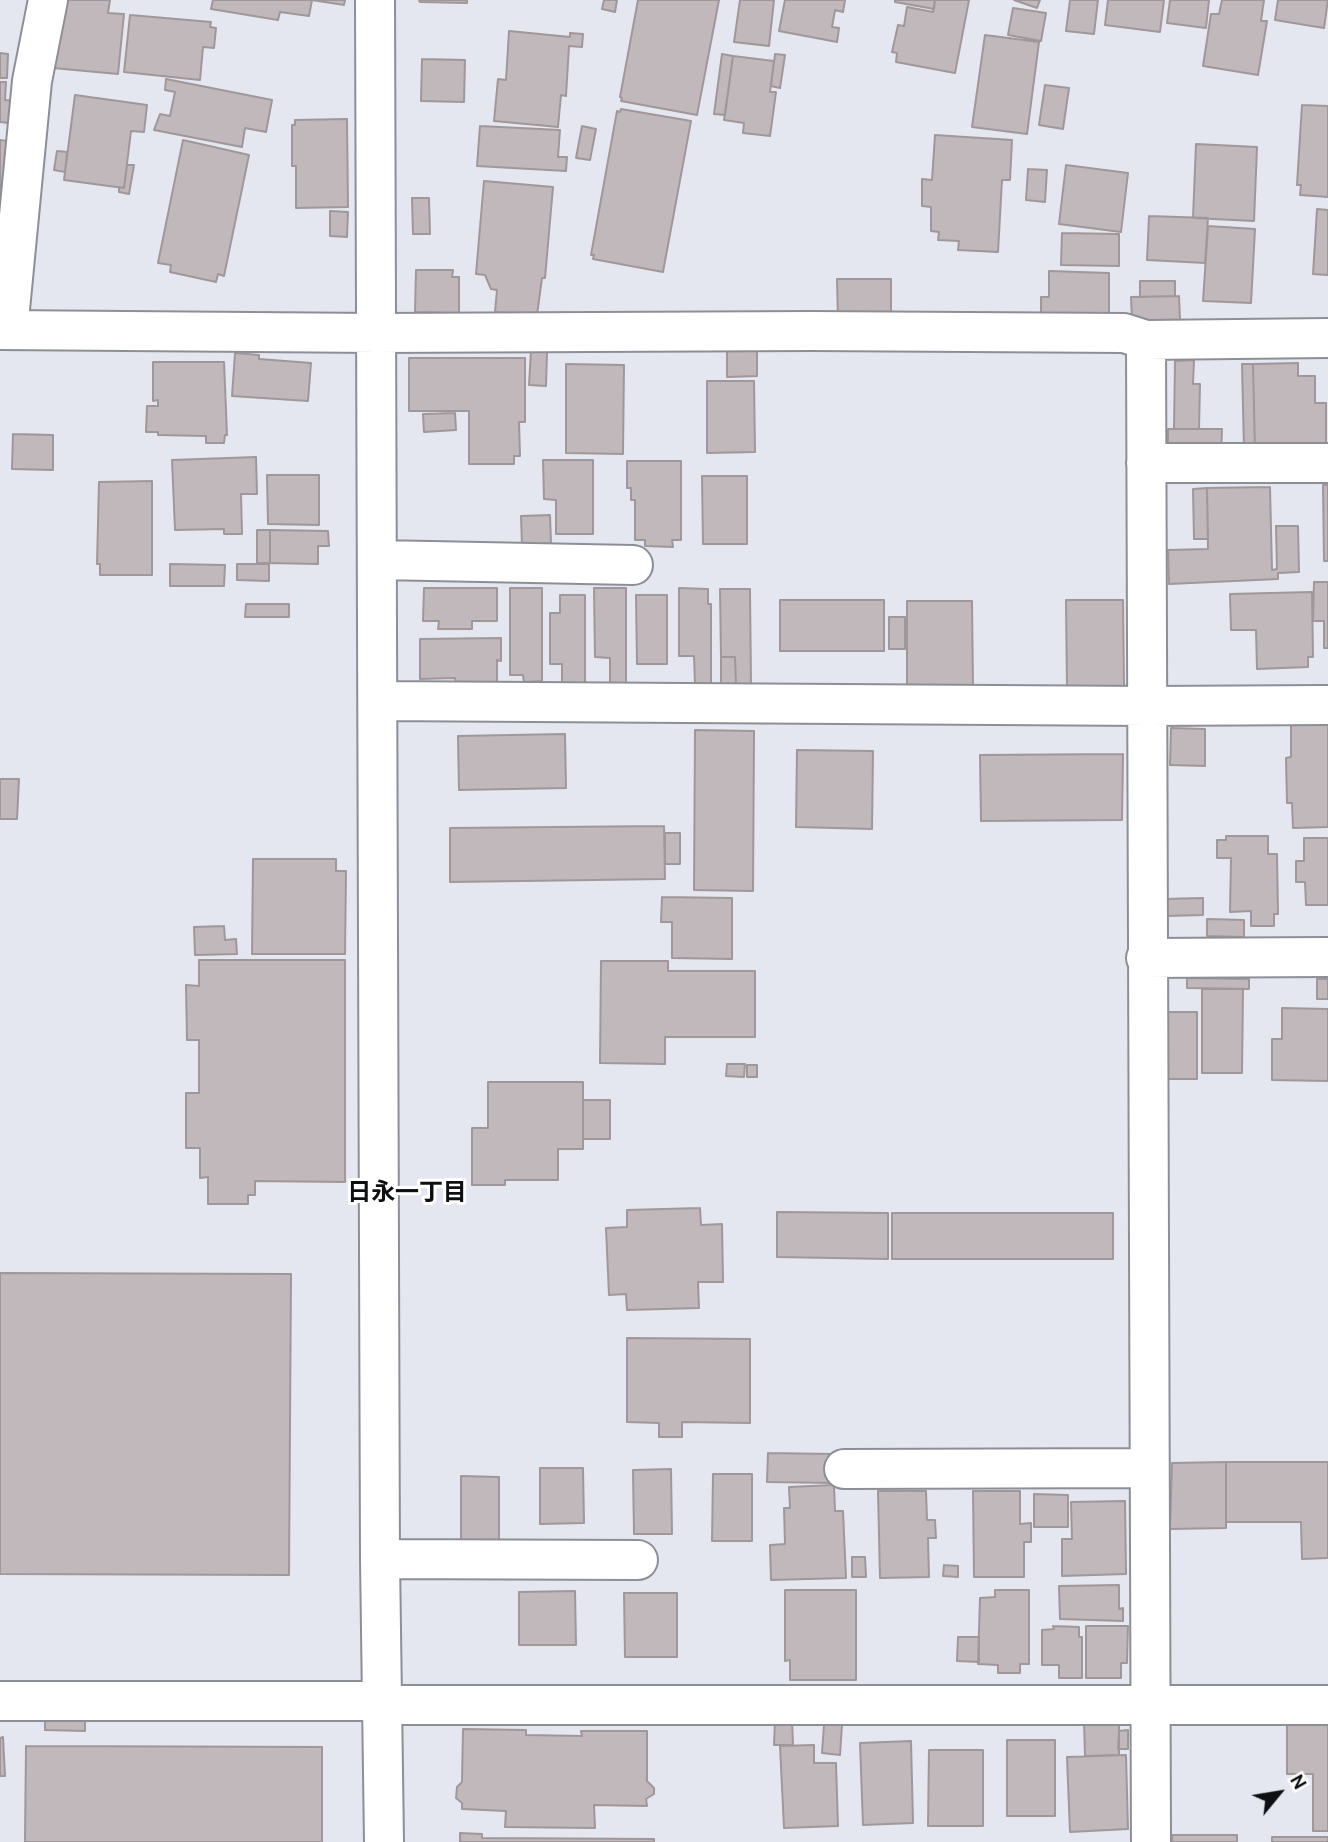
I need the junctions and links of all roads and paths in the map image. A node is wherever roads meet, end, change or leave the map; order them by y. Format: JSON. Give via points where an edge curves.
{"nodes":[{"id":1,"x":48,"y":0,"type":"edge"},
{"id":2,"x":376,"y":0,"type":"edge"},
{"id":3,"x":4,"y":330,"type":"edge"},
{"id":4,"x":377,"y":333,"type":"junction"},
{"id":5,"x":1328,"y":338,"type":"edge"},
{"id":6,"x":1146,"y":340,"type":"junction"},
{"id":7,"x":1146,"y":463,"type":"junction"},
{"id":8,"x":1328,"y":463,"type":"edge"},
{"id":9,"x":379,"y":560,"type":"junction"},
{"id":10,"x":633,"y":565,"type":"dead end"},
{"id":11,"x":379,"y":701,"type":"junction"},
{"id":12,"x":1328,"y":705,"type":"edge"},
{"id":13,"x":1148,"y":706,"type":"junction"},
{"id":14,"x":1328,"y":957,"type":"edge"},
{"id":15,"x":1146,"y":958,"type":"junction"},
{"id":16,"x":1149,"y":1468,"type":"junction"},
{"id":17,"x":844,"y":1469,"type":"dead end"},
{"id":18,"x":380,"y":1559,"type":"junction"},
{"id":19,"x":638,"y":1560,"type":"dead end"},
{"id":20,"x":0,"y":1701,"type":"edge"},
{"id":21,"x":383,"y":1703,"type":"junction"},
{"id":22,"x":1149,"y":1704,"type":"junction"},
{"id":23,"x":1328,"y":1705,"type":"edge"},
{"id":24,"x":384,"y":1842,"type":"edge"},
{"id":25,"x":1151,"y":1842,"type":"edge"}],
"edges":[{"from":1,"to":3,"type":"street","via":[[32,81]]},
{"from":2,"to":4,"type":"street"},
{"from":3,"to":4,"type":"street"},
{"from":4,"to":6,"type":"street","via":[[1124,333]]},
{"from":4,"to":9,"type":"street"},
{"from":5,"to":6,"type":"street"},
{"from":6,"to":7,"type":"street"},
{"from":7,"to":8,"type":"street"},
{"from":7,"to":13,"type":"street"},
{"from":9,"to":10,"type":"street"},
{"from":9,"to":11,"type":"street"},
{"from":11,"to":13,"type":"street"},
{"from":11,"to":18,"type":"street"},
{"from":12,"to":13,"type":"street"},
{"from":13,"to":15,"type":"street"},
{"from":14,"to":15,"type":"street"},
{"from":15,"to":16,"type":"street"},
{"from":16,"to":17,"type":"street"},
{"from":16,"to":22,"type":"street"},
{"from":18,"to":19,"type":"street"},
{"from":18,"to":21,"type":"street"},
{"from":20,"to":21,"type":"street"},
{"from":21,"to":22,"type":"street"},
{"from":21,"to":24,"type":"street"},
{"from":22,"to":23,"type":"street"},
{"from":22,"to":25,"type":"street"}]}
